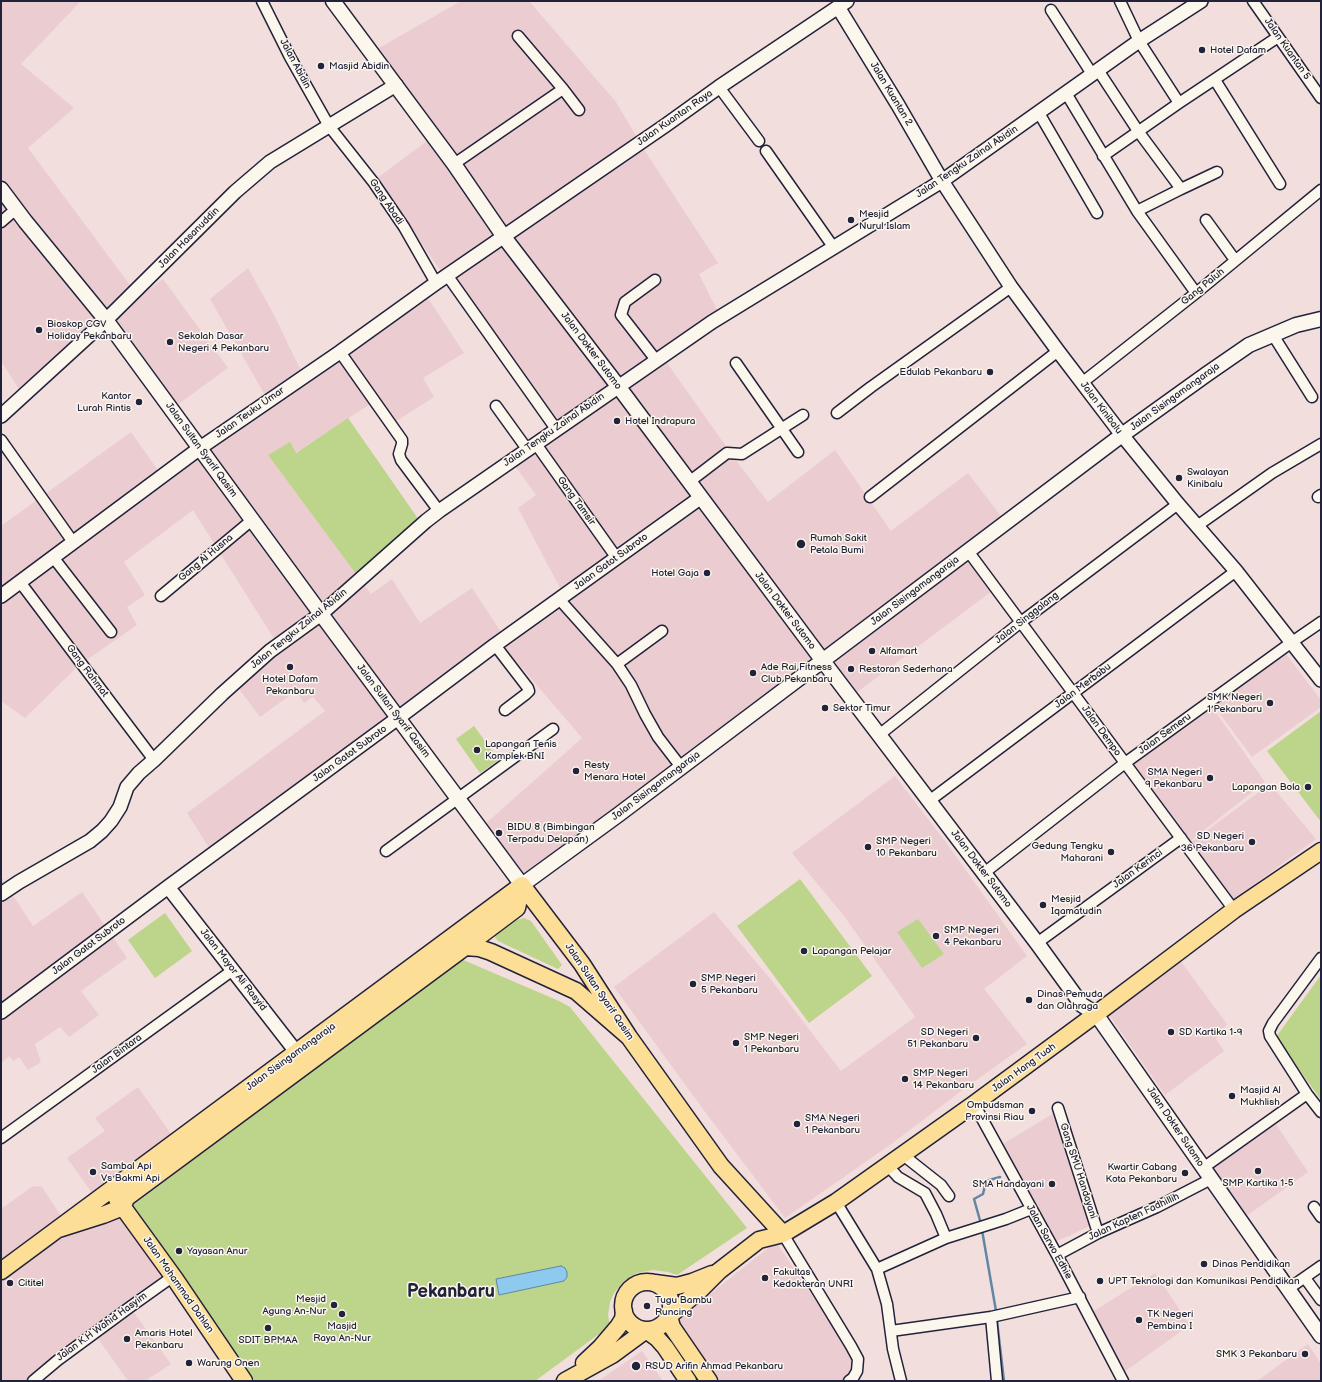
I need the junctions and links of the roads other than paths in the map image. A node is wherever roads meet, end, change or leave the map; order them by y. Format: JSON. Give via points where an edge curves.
{"nodes":[{"id":1,"x":262,"y":1,"type":"edge"},
{"id":2,"x":333,"y":1,"type":"edge"},
{"id":3,"x":1120,"y":1,"type":"edge"},
{"id":4,"x":1201,"y":1,"type":"edge"},
{"id":5,"x":1253,"y":1,"type":"edge"},
{"id":6,"x":840,"y":3,"type":"edge"},
{"id":7,"x":1051,"y":10,"type":"dead end"},
{"id":8,"x":518,"y":36,"type":"dead end"},
{"id":9,"x":1278,"y":36,"type":"junction"},
{"id":10,"x":1139,"y":40,"type":"junction"},
{"id":11,"x":1095,"y":72,"type":"junction"},
{"id":12,"x":1215,"y":80,"type":"junction"},
{"id":13,"x":396,"y":85,"type":"junction"},
{"id":14,"x":719,"y":87,"type":"junction"},
{"id":15,"x":563,"y":89,"type":"junction"},
{"id":16,"x":1066,"y":93,"type":"junction"},
{"id":17,"x":1321,"y":98,"type":"edge"},
{"id":18,"x":1179,"y":103,"type":"junction"},
{"id":19,"x":579,"y":110,"type":"dead end"},
{"id":20,"x":1038,"y":112,"type":"junction"},
{"id":21,"x":329,"y":126,"type":"junction"},
{"id":22,"x":1138,"y":131,"type":"junction"},
{"id":23,"x":759,"y":141,"type":"dead end"},
{"id":24,"x":766,"y":151,"type":"dead end"},
{"id":25,"x":1103,"y":156,"type":"junction"},
{"id":26,"x":454,"y":164,"type":"junction"},
{"id":27,"x":1218,"y":172,"type":"dead end"},
{"id":28,"x":942,"y":181,"type":"junction"},
{"id":29,"x":1280,"y":184,"type":"dead end"},
{"id":30,"x":1,"y":189,"type":"edge"},
{"id":31,"x":1181,"y":189,"type":"junction"},
{"id":32,"x":1321,"y":190,"type":"edge"},
{"id":33,"x":16,"y":209,"type":"junction"},
{"id":34,"x":1137,"y":211,"type":"junction"},
{"id":35,"x":1097,"y":213,"type":"dead end"},
{"id":36,"x":1206,"y":220,"type":"dead end"},
{"id":37,"x":1,"y":222,"type":"edge"},
{"id":38,"x":504,"y":237,"type":"junction"},
{"id":39,"x":834,"y":248,"type":"junction"},
{"id":40,"x":1235,"y":260,"type":"junction"},
{"id":41,"x":447,"y":275,"type":"junction"},
{"id":42,"x":655,"y":280,"type":"dead end"},
{"id":43,"x":436,"y":283,"type":"junction"},
{"id":44,"x":1011,"y":287,"type":"junction"},
{"id":45,"x":1196,"y":293,"type":"junction"},
{"id":46,"x":1321,"y":318,"type":"edge"},
{"id":47,"x":106,"y":320,"type":"junction"},
{"id":48,"x":1273,"y":335,"type":"junction"},
{"id":49,"x":1058,"y":351,"type":"junction"},
{"id":50,"x":340,"y":352,"type":"junction"},
{"id":51,"x":656,"y":360,"type":"junction"},
{"id":52,"x":736,"y":363,"type":"dead end"},
{"id":53,"x":1083,"y":382,"type":"junction"},
{"id":54,"x":618,"y":386,"type":"junction"},
{"id":55,"x":1312,"y":397,"type":"dead end"},
{"id":56,"x":496,"y":406,"type":"dead end"},
{"id":57,"x":836,"y":413,"type":"dead end"},
{"id":58,"x":803,"y":415,"type":"dead end"},
{"id":59,"x":1,"y":416,"type":"edge"},
{"id":60,"x":782,"y":428,"type":"junction"},
{"id":61,"x":556,"y":429,"type":"junction"},
{"id":62,"x":1122,"y":435,"type":"junction"},
{"id":63,"x":1,"y":440,"type":"edge"},
{"id":64,"x":1321,"y":444,"type":"edge"},
{"id":65,"x":532,"y":447,"type":"junction"},
{"id":66,"x":200,"y":448,"type":"junction"},
{"id":67,"x":798,"y":452,"type":"dead end"},
{"id":68,"x":689,"y":482,"type":"junction"},
{"id":69,"x":700,"y":498,"type":"junction"},
{"id":70,"x":870,"y":498,"type":"dead end"},
{"id":71,"x":1178,"y":504,"type":"junction"},
{"id":72,"x":439,"y":511,"type":"junction"},
{"id":73,"x":252,"y":520,"type":"junction"},
{"id":74,"x":1197,"y":526,"type":"junction"},
{"id":75,"x":74,"y":542,"type":"junction"},
{"id":76,"x":968,"y":551,"type":"junction"},
{"id":77,"x":616,"y":557,"type":"junction"},
{"id":78,"x":53,"y":558,"type":"junction"},
{"id":79,"x":1236,"y":571,"type":"junction"},
{"id":80,"x":20,"y":582,"type":"junction"},
{"id":81,"x":1,"y":596,"type":"edge"},
{"id":82,"x":161,"y":596,"type":"dead end"},
{"id":83,"x":560,"y":599,"type":"junction"},
{"id":84,"x":321,"y":614,"type":"junction"},
{"id":85,"x":1021,"y":622,"type":"junction"},
{"id":86,"x":1321,"y":622,"type":"edge"},
{"id":87,"x":662,"y":631,"type":"dead end"},
{"id":88,"x":111,"y":632,"type":"dead end"},
{"id":89,"x":1292,"y":642,"type":"junction"},
{"id":90,"x":495,"y":645,"type":"junction"},
{"id":91,"x":823,"y":661,"type":"junction"},
{"id":92,"x":617,"y":664,"type":"junction"},
{"id":93,"x":1321,"y":680,"type":"edge"},
{"id":94,"x":1074,"y":693,"type":"junction"},
{"id":95,"x":504,"y":710,"type":"dead end"},
{"id":96,"x":398,"y":718,"type":"junction"},
{"id":97,"x":553,"y":729,"type":"dead end"},
{"id":98,"x":879,"y":735,"type":"junction"},
{"id":99,"x":154,"y":760,"type":"junction"},
{"id":100,"x":1125,"y":763,"type":"junction"},
{"id":101,"x":681,"y":767,"type":"junction"},
{"id":102,"x":458,"y":799,"type":"junction"},
{"id":103,"x":929,"y":801,"type":"junction"},
{"id":104,"x":1181,"y":838,"type":"junction"},
{"id":105,"x":386,"y":851,"type":"dead end"},
{"id":106,"x":1321,"y":851,"type":"edge"},
{"id":107,"x":984,"y":873,"type":"junction"},
{"id":108,"x":522,"y":886,"type":"junction"},
{"id":109,"x":168,"y":887,"type":"junction"},
{"id":110,"x":1,"y":894,"type":"edge"},
{"id":111,"x":1234,"y":910,"type":"junction"},
{"id":112,"x":1037,"y":943,"type":"junction"},
{"id":113,"x":465,"y":947,"type":"junction"},
{"id":114,"x":1321,"y":958,"type":"edge"},
{"id":115,"x":233,"y":970,"type":"junction"},
{"id":116,"x":1,"y":1012,"type":"edge"},
{"id":117,"x":1096,"y":1014,"type":"junction"},
{"id":118,"x":629,"y":1037,"type":"junction"},
{"id":119,"x":326,"y":1050,"type":"junction"},
{"id":120,"x":297,"y":1053,"type":"junction"},
{"id":121,"x":1307,"y":1094,"type":"junction"},
{"id":122,"x":974,"y":1104,"type":"junction"},
{"id":123,"x":1058,"y":1108,"type":"dead end"},
{"id":124,"x":1321,"y":1112,"type":"edge"},
{"id":125,"x":1,"y":1138,"type":"edge"},
{"id":126,"x":903,"y":1155,"type":"junction"},
{"id":127,"x":888,"y":1166,"type":"junction"},
{"id":128,"x":1207,"y":1173,"type":"junction"},
{"id":129,"x":111,"y":1190,"type":"junction"},
{"id":130,"x":949,"y":1196,"type":"dead end"},
{"id":131,"x":836,"y":1202,"type":"junction"},
{"id":132,"x":123,"y":1207,"type":"junction"},
{"id":133,"x":1314,"y":1207,"type":"dead end"},
{"id":134,"x":1031,"y":1209,"type":"junction"},
{"id":135,"x":1321,"y":1217,"type":"edge"},
{"id":136,"x":58,"y":1228,"type":"junction"},
{"id":137,"x":1098,"y":1233,"type":"junction"},
{"id":138,"x":783,"y":1234,"type":"junction"},
{"id":139,"x":946,"y":1238,"type":"junction"},
{"id":140,"x":1057,"y":1255,"type":"junction"},
{"id":141,"x":1321,"y":1266,"type":"edge"},
{"id":142,"x":877,"y":1269,"type":"junction"},
{"id":143,"x":1,"y":1271,"type":"edge"},
{"id":144,"x":719,"y":1271,"type":"junction"},
{"id":145,"x":1305,"y":1278,"type":"junction"},
{"id":146,"x":175,"y":1279,"type":"junction"},
{"id":147,"x":655,"y":1283,"type":"junction"},
{"id":148,"x":1288,"y":1289,"type":"junction"},
{"id":149,"x":1080,"y":1297,"type":"junction"},
{"id":150,"x":1321,"y":1300,"type":"edge"},
{"id":151,"x":624,"y":1312,"type":"junction"},
{"id":152,"x":669,"y":1316,"type":"junction"},
{"id":153,"x":991,"y":1317,"type":"junction"},
{"id":154,"x":646,"y":1330,"type":"junction"},
{"id":155,"x":891,"y":1331,"type":"junction"},
{"id":156,"x":1321,"y":1336,"type":"edge"},
{"id":157,"x":566,"y":1380,"type":"edge"},
{"id":158,"x":33,"y":1381,"type":"edge"},
{"id":159,"x":244,"y":1381,"type":"edge"},
{"id":160,"x":688,"y":1381,"type":"edge"},
{"id":161,"x":709,"y":1381,"type":"edge"},
{"id":162,"x":849,"y":1381,"type":"edge"},
{"id":163,"x":901,"y":1381,"type":"edge"},
{"id":164,"x":997,"y":1381,"type":"edge"},
{"id":165,"x":1123,"y":1381,"type":"edge"}],
"edges":[{"from":1,"to":21,"type":"street","name":"Jalan Abidin"},
{"from":2,"to":13,"type":"main road","name":"Jalan Dokter Sutomo"},
{"from":3,"to":10,"type":"street"},
{"from":4,"to":10,"type":"street","name":"Jalan Tengku Zainal Abidin"},
{"from":5,"to":9,"type":"street","name":"Jalan Kuantan 5"},
{"from":6,"to":14,"type":"street","name":"Jalan Kuantan Raya"},
{"from":6,"to":28,"type":"street","name":"Jalan Kuantan 2"},
{"from":7,"to":11,"type":"street"},
{"from":8,"to":15,"type":"street"},
{"from":9,"to":12,"type":"street"},
{"from":9,"to":17,"type":"street","name":"Jalan Kuantan 5"},
{"from":10,"to":11,"type":"street","name":"Jalan Tengku Zainal Abidin"},
{"from":10,"to":18,"type":"street"},
{"from":11,"to":16,"type":"street","name":"Jalan Tengku Zainal Abidin"},
{"from":11,"to":22,"type":"street"},
{"from":12,"to":18,"type":"street"},
{"from":12,"to":29,"type":"street"},
{"from":13,"to":21,"type":"street","name":"Jalan Hasanuddin"},
{"from":13,"to":26,"type":"main road","name":"Jalan Dokter Sutomo"},
{"from":14,"to":23,"type":"street"},
{"from":14,"to":38,"type":"street","name":"Jalan Kuantan Raya"},
{"from":15,"to":19,"type":"street"},
{"from":15,"to":26,"type":"street"},
{"from":16,"to":20,"type":"street","name":"Jalan Tengku Zainal Abidin"},
{"from":16,"to":25,"type":"street"},
{"from":18,"to":22,"type":"street"},
{"from":20,"to":28,"type":"street","name":"Jalan Tengku Zainal Abidin"},
{"from":20,"to":35,"type":"street"},
{"from":21,"to":43,"type":"street","name":"Gang Abadi","via":[[374,183],[404,227]]},
{"from":21,"to":47,"type":"street","name":"Jalan Hasanuddin","via":[[270,162],[235,192]]},
{"from":22,"to":25,"type":"street"},
{"from":22,"to":31,"type":"street"},
{"from":24,"to":39,"type":"street"},
{"from":25,"to":34,"type":"street"},
{"from":26,"to":38,"type":"main road","name":"Jalan Dokter Sutomo"},
{"from":27,"to":31,"type":"street"},
{"from":28,"to":39,"type":"street","name":"Jalan Tengku Zainal Abidin"},
{"from":28,"to":44,"type":"street","name":"Jalan Kinibalu"},
{"from":30,"to":33,"type":"main road","name":"Jalan Sultan Syarif Qasim"},
{"from":31,"to":34,"type":"street"},
{"from":32,"to":40,"type":"street","name":"Gang Paluh"},
{"from":33,"to":37,"type":"street"},
{"from":33,"to":47,"type":"main road","name":"Jalan Sultan Syarif Qasim"},
{"from":34,"to":45,"type":"street"},
{"from":36,"to":40,"type":"street"},
{"from":38,"to":41,"type":"street","name":"Jalan Teuku Umar"},
{"from":38,"to":54,"type":"main road","name":"Jalan Dokter Sutomo"},
{"from":39,"to":51,"type":"street","name":"Jalan Tengku Zainal Abidin","via":[[712,322]]},
{"from":40,"to":45,"type":"street","name":"Gang Paluh"},
{"from":41,"to":43,"type":"street","name":"Jalan Teuku Umar"},
{"from":41,"to":61,"type":"street"},
{"from":42,"to":51,"type":"street","via":[[625,302],[621,315]]},
{"from":43,"to":50,"type":"street","name":"Jalan Teuku Umar"},
{"from":44,"to":49,"type":"street","name":"Jalan Kinibalu"},
{"from":44,"to":57,"type":"street"},
{"from":45,"to":53,"type":"street","name":"Gang Paluh"},
{"from":46,"to":48,"type":"main road","name":"Jalan Sisingamangaraja"},
{"from":47,"to":59,"type":"street","name":"Jalan Hasanuddin"},
{"from":47,"to":66,"type":"main road","name":"Jalan Sultan Syarif Qasim"},
{"from":48,"to":55,"type":"street"},
{"from":48,"to":62,"type":"main road","name":"Jalan Sisingamangaraja","via":[[1249,345]]},
{"from":49,"to":53,"type":"street","name":"Jalan Kinibalu"},
{"from":49,"to":70,"type":"street"},
{"from":50,"to":66,"type":"street","name":"Jalan Teuku Umar"},
{"from":50,"to":72,"type":"street","via":[[402,440],[399,454],[401,460]]},
{"from":51,"to":54,"type":"street","name":"Jalan Tengku Zainal Abidin"},
{"from":52,"to":60,"type":"street"},
{"from":53,"to":62,"type":"street","name":"Jalan Kinibalu"},
{"from":54,"to":61,"type":"street","name":"Jalan Tengku Zainal Abidin"},
{"from":54,"to":68,"type":"main road","name":"Jalan Dokter Sutomo"},
{"from":56,"to":65,"type":"street","name":"Gang Tamsir"},
{"from":58,"to":60,"type":"street"},
{"from":60,"to":67,"type":"street"},
{"from":60,"to":68,"type":"street","via":[[742,454],[727,453]]},
{"from":61,"to":65,"type":"street","name":"Jalan Tengku Zainal Abidin"},
{"from":62,"to":71,"type":"street","name":"Jalan Kinibalu"},
{"from":62,"to":76,"type":"main road","name":"Jalan Sisingamangaraja"},
{"from":63,"to":75,"type":"street"},
{"from":64,"to":74,"type":"street","via":[[1272,473]]},
{"from":65,"to":72,"type":"street","name":"Jalan Tengku Zainal Abidin"},
{"from":65,"to":77,"type":"street","name":"Gang Tamsir"},
{"from":66,"to":73,"type":"main road","name":"Jalan Sultan Syarif Qasim"},
{"from":66,"to":75,"type":"street","name":"Jalan Teuku Umar"},
{"from":68,"to":69,"type":"main road","name":"Jalan Dokter Sutomo"},
{"from":69,"to":77,"type":"street","name":"Jalan Gatot Subroto"},
{"from":69,"to":91,"type":"main road","name":"Jalan Dokter Sutomo"},
{"from":71,"to":74,"type":"street","name":"Jalan Kinibalu"},
{"from":71,"to":85,"type":"street","name":"Jalan Singgalang"},
{"from":72,"to":84,"type":"street","name":"Jalan Tengku Zainal Abidin"},
{"from":73,"to":82,"type":"street","name":"Gang Al Husna"},
{"from":73,"to":84,"type":"main road","name":"Jalan Sultan Syarif Qasim"},
{"from":74,"to":79,"type":"street","name":"Jalan Kinibalu"},
{"from":75,"to":78,"type":"street","name":"Jalan Teuku Umar"},
{"from":76,"to":85,"type":"street","name":"Jalan Dempo"},
{"from":76,"to":91,"type":"main road","name":"Jalan Sisingamangaraja"},
{"from":77,"to":83,"type":"street","name":"Jalan Gatot Subroto"},
{"from":78,"to":80,"type":"street","name":"Jalan Teuku Umar"},
{"from":78,"to":88,"type":"street"},
{"from":79,"to":89,"type":"street","name":"Jalan Kinibalu"},
{"from":79,"to":94,"type":"street","name":"Jalan Merbabu"},
{"from":80,"to":81,"type":"street","name":"Jalan Teuku Umar"},
{"from":80,"to":99,"type":"street","name":"Gang Rahmat"},
{"from":83,"to":90,"type":"street","name":"Jalan Gatot Subroto"},
{"from":83,"to":92,"type":"street"},
{"from":84,"to":96,"type":"main road","name":"Jalan Sultan Syarif Qasim"},
{"from":84,"to":99,"type":"street","name":"Jalan Tengku Zainal Abidin","via":[[270,651]]},
{"from":85,"to":94,"type":"street","name":"Jalan Dempo"},
{"from":85,"to":98,"type":"street","name":"Jalan Singgalang"},
{"from":86,"to":89,"type":"street","name":"Jalan Semeru"},
{"from":87,"to":92,"type":"street"},
{"from":89,"to":93,"type":"street","name":"Jalan Kinibalu"},
{"from":89,"to":100,"type":"street","name":"Jalan Semeru"},
{"from":90,"to":95,"type":"street","via":[[528,688],[526,694]]},
{"from":90,"to":96,"type":"street","name":"Jalan Gatot Subroto"},
{"from":91,"to":98,"type":"main road","name":"Jalan Dokter Sutomo"},
{"from":91,"to":101,"type":"main road","name":"Jalan Sisingamangaraja"},
{"from":92,"to":101,"type":"street","via":[[658,737]]},
{"from":94,"to":100,"type":"street","name":"Jalan Dempo"},
{"from":94,"to":103,"type":"street","name":"Jalan Merbabu"},
{"from":96,"to":102,"type":"main road","name":"Jalan Sultan Syarif Qasim"},
{"from":96,"to":109,"type":"street","name":"Jalan Gatot Subroto"},
{"from":97,"to":102,"type":"street"},
{"from":98,"to":103,"type":"main road","name":"Jalan Dokter Sutomo"},
{"from":99,"to":110,"type":"street","name":"Jalan Tengku Zainal Abidin","via":[[130,781],[120,807],[102,831],[90,841]]},
{"from":100,"to":104,"type":"street","name":"Jalan Dempo"},
{"from":100,"to":107,"type":"street","name":"Jalan Semeru"},
{"from":101,"to":108,"type":"main road","name":"Jalan Sisingamangaraja"},
{"from":102,"to":105,"type":"street"},
{"from":102,"to":108,"type":"main road","name":"Jalan Sultan Syarif Qasim"},
{"from":103,"to":107,"type":"main road","name":"Jalan Dokter Sutomo"},
{"from":104,"to":111,"type":"street","name":"Jalan Dempo"},
{"from":104,"to":112,"type":"street","name":"Jalan Kerinci"},
{"from":106,"to":111,"type":"main road","name":"Jalan Hang Tuah"},
{"from":107,"to":112,"type":"main road","name":"Jalan Dokter Sutomo"},
{"from":108,"to":113,"type":"main road","name":"Jalan Sisingamangaraja","via":[[517,908]]},
{"from":108,"to":118,"type":"main road","name":"Jalan Sultan Syarif Qasim","via":[[582,964]]},
{"from":108,"to":120,"type":"main road","name":"Jalan Sisingamangaraja"},
{"from":109,"to":115,"type":"street","name":"Jalan Mayor Ali Rasyid"},
{"from":109,"to":116,"type":"street","name":"Jalan Gatot Subroto"},
{"from":111,"to":117,"type":"main road","name":"Jalan Hang Tuah"},
{"from":112,"to":117,"type":"main road","name":"Jalan Dokter Sutomo","via":[[1082,1005]]},
{"from":113,"to":118,"type":"main road","via":[[491,952],[576,991]]},
{"from":113,"to":119,"type":"main road","name":"Jalan Sisingamangaraja"},
{"from":114,"to":121,"type":"street","via":[[1269,1031]]},
{"from":115,"to":120,"type":"street","name":"Jalan Mayor Ali Rasyid"},
{"from":115,"to":125,"type":"street","name":"Jalan Bintara"},
{"from":117,"to":122,"type":"main road","name":"Jalan Hang Tuah"},
{"from":117,"to":128,"type":"main road","name":"Jalan Dokter Sutomo"},
{"from":118,"to":138,"type":"main road","name":"Jalan Sultan Syarif Qasim","via":[[722,1166]]},
{"from":119,"to":120,"type":"main road"},
{"from":119,"to":132,"type":"main road","name":"Jalan Sisingamangaraja","via":[[126,1198]]},
{"from":120,"to":129,"type":"main road","name":"Jalan Sisingamangaraja"},
{"from":121,"to":124,"type":"street"},
{"from":121,"to":128,"type":"street","name":"Jalan Kapten Fadhillih"},
{"from":122,"to":126,"type":"main road","name":"Jalan Hang Tuah"},
{"from":122,"to":134,"type":"street","name":"Jalan Sarwo Edhie"},
{"from":123,"to":137,"type":"street","name":"Gang SMU Handayani"},
{"from":126,"to":127,"type":"main road","name":"Jalan Hang Tuah"},
{"from":126,"to":130,"type":"street","via":[[941,1185]]},
{"from":127,"to":131,"type":"main road","name":"Jalan Hang Tuah"},
{"from":127,"to":139,"type":"street","via":[[898,1177],[925,1193]]},
{"from":128,"to":137,"type":"street","name":"Jalan Kapten Fadhillih","via":[[1157,1207]]},
{"from":128,"to":148,"type":"main road","name":"Jalan Dokter Sutomo"},
{"from":129,"to":132,"type":"main road","name":"Jalan Mohammad Dahlan"},
{"from":129,"to":136,"type":"main road","name":"Jalan Sisingamangaraja"},
{"from":131,"to":138,"type":"main road","name":"Jalan Hang Tuah"},
{"from":131,"to":142,"type":"street"},
{"from":132,"to":136,"type":"main road","name":"Jalan Sisingamangaraja"},
{"from":132,"to":146,"type":"main road","name":"Jalan Mohammad Dahlan"},
{"from":133,"to":135,"type":"street"},
{"from":134,"to":139,"type":"street"},
{"from":134,"to":140,"type":"street","name":"Jalan Sarwo Edhie"},
{"from":136,"to":143,"type":"main road","name":"Jalan Sisingamangaraja"},
{"from":137,"to":140,"type":"street","name":"Jalan Kapten Fadhillih"},
{"from":138,"to":144,"type":"main road","name":"Jalan Hang Tuah","via":[[759,1240]]},
{"from":138,"to":162,"type":"street","via":[[858,1359],[857,1371]]},
{"from":139,"to":142,"type":"street"},
{"from":140,"to":149,"type":"street","name":"Jalan Sarwo Edhie"},
{"from":141,"to":145,"type":"street"},
{"from":142,"to":155,"type":"street","via":[[887,1304]]},
{"from":144,"to":147,"type":"main road","name":"Jalan Hang Tuah","via":[[677,1286]]},
{"from":144,"to":152,"type":"main road","name":"Jalan Hang Tuah"},
{"from":145,"to":148,"type":"street"},
{"from":145,"to":150,"type":"street"},
{"from":146,"to":158,"type":"street","name":"Jalan K.H Wahid Hasyim","via":[[168,1280]]},
{"from":146,"to":159,"type":"main road","name":"Jalan Mohammad Dahlan"},
{"from":147,"to":151,"type":"main road","via":[[639,1284],[630,1289],[625,1298]]},
{"from":147,"to":152,"type":"main road","via":[[664,1289],[670,1298]]},
{"from":148,"to":156,"type":"main road","name":"Jalan Dokter Sutomo"},
{"from":149,"to":153,"type":"street"},
{"from":149,"to":165,"type":"street","name":"Jalan Sarwo Edhie"},
{"from":151,"to":154,"type":"main road","via":[[633,1326]]},
{"from":151,"to":157,"type":"main road","via":[[618,1327],[601,1347]]},
{"from":152,"to":154,"type":"main road","via":[[661,1326]]},
{"from":152,"to":161,"type":"main road","via":[[672,1327]]},
{"from":153,"to":155,"type":"street"},
{"from":153,"to":164,"type":"street"},
{"from":154,"to":157,"type":"main road","via":[[612,1354]]},
{"from":154,"to":160,"type":"main road","via":[[665,1347]]},
{"from":155,"to":163,"type":"street"}]}
